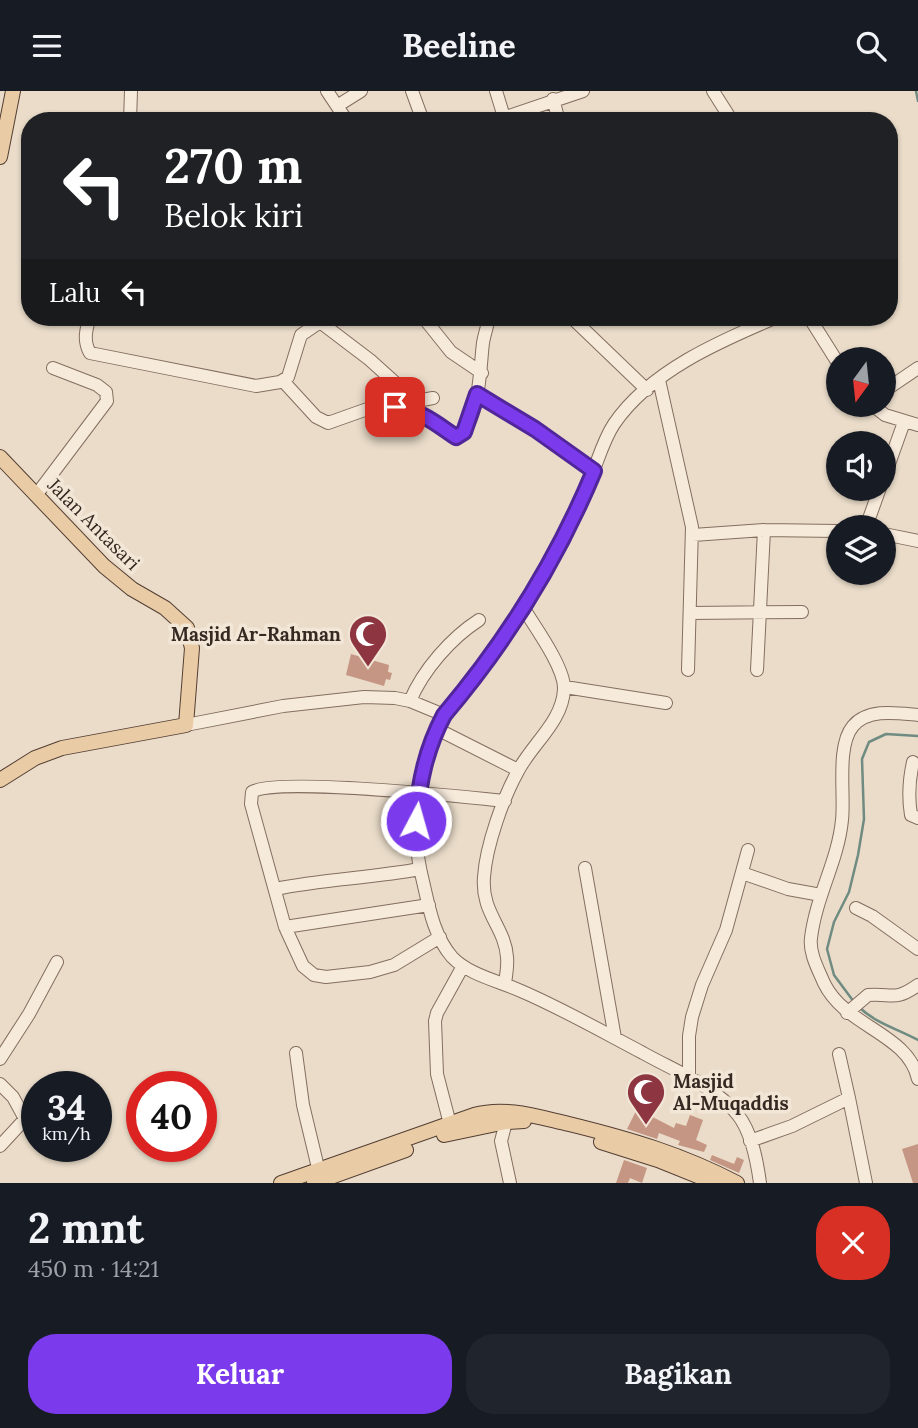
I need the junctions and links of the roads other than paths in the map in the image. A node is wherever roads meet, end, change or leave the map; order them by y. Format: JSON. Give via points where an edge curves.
{"nodes":[{"id":1,"x":13,"y":91,"type":"edge"},
{"id":2,"x":131,"y":91,"type":"edge"},
{"id":3,"x":327,"y":91,"type":"edge"},
{"id":4,"x":361,"y":91,"type":"edge"},
{"id":5,"x":412,"y":91,"type":"edge"},
{"id":6,"x":496,"y":91,"type":"edge"},
{"id":7,"x":583,"y":91,"type":"edge"},
{"id":8,"x":713,"y":91,"type":"edge"},
{"id":9,"x":553,"y":99,"type":"junction"},
{"id":10,"x":337,"y":106,"type":"junction"},
{"id":11,"x":130,"y":112,"type":"edge"},
{"id":12,"x":341,"y":112,"type":"edge"},
{"id":13,"x":420,"y":112,"type":"edge"},
{"id":14,"x":498,"y":112,"type":"edge"},
{"id":15,"x":518,"y":112,"type":"edge"},
{"id":16,"x":557,"y":112,"type":"edge"},
{"id":17,"x":726,"y":112,"type":"edge"},
{"id":18,"x":3,"y":122,"type":"edge"},
{"id":19,"x":0,"y":157,"type":"edge"},
{"id":20,"x":88,"y":326,"type":"edge"},
{"id":21,"x":313,"y":326,"type":"edge"},
{"id":22,"x":330,"y":326,"type":"edge"},
{"id":23,"x":429,"y":326,"type":"edge"},
{"id":24,"x":487,"y":326,"type":"edge"},
{"id":25,"x":580,"y":326,"type":"edge"},
{"id":26,"x":756,"y":326,"type":"edge"},
{"id":27,"x":815,"y":326,"type":"edge"},
{"id":28,"x":828,"y":347,"type":"edge"},
{"id":29,"x":53,"y":368,"type":"dead end"},
{"id":30,"x":918,"y":368,"type":"edge"},
{"id":31,"x":482,"y":373,"type":"junction"},
{"id":32,"x":659,"y":380,"type":"junction"},
{"id":33,"x":283,"y":381,"type":"junction"},
{"id":34,"x":896,"y":383,"type":"edge"},
{"id":35,"x":647,"y":390,"type":"junction"},
{"id":36,"x":477,"y":394,"type":"junction"},
{"id":37,"x":433,"y":398,"type":"dead end"},
{"id":38,"x":890,"y":417,"type":"edge"},
{"id":39,"x":904,"y":422,"type":"junction"},
{"id":40,"x":918,"y":425,"type":"edge"},
{"id":41,"x":896,"y":444,"type":"edge"},
{"id":42,"x":0,"y":457,"type":"edge"},
{"id":43,"x":594,"y":471,"type":"junction"},
{"id":44,"x":37,"y":495,"type":"junction"},
{"id":45,"x":764,"y":530,"type":"junction"},
{"id":46,"x":826,"y":531,"type":"edge"},
{"id":47,"x":693,"y":535,"type":"junction"},
{"id":48,"x":896,"y":536,"type":"edge"},
{"id":49,"x":918,"y":541,"type":"edge"},
{"id":50,"x":524,"y":609,"type":"junction"},
{"id":51,"x":802,"y":612,"type":"dead end"},
{"id":52,"x":690,"y":613,"type":"junction"},
{"id":53,"x":760,"y":613,"type":"junction"},
{"id":54,"x":479,"y":619,"type":"dead end"},
{"id":55,"x":688,"y":670,"type":"dead end"},
{"id":56,"x":757,"y":670,"type":"dead end"},
{"id":57,"x":565,"y":687,"type":"junction"},
{"id":58,"x":410,"y":701,"type":"junction"},
{"id":59,"x":666,"y":703,"type":"dead end"},
{"id":60,"x":444,"y":715,"type":"junction"},
{"id":61,"x":918,"y":715,"type":"edge"},
{"id":62,"x":186,"y":725,"type":"junction"},
{"id":63,"x":437,"y":729,"type":"junction"},
{"id":64,"x":913,"y":762,"type":"dead end"},
{"id":65,"x":518,"y":770,"type":"junction"},
{"id":66,"x":0,"y":780,"type":"edge"},
{"id":67,"x":419,"y":792,"type":"junction"},
{"id":68,"x":505,"y":801,"type":"junction"},
{"id":69,"x":918,"y":818,"type":"edge"},
{"id":70,"x":748,"y":850,"type":"dead end"},
{"id":71,"x":585,"y":868,"type":"dead end"},
{"id":72,"x":420,"y":869,"type":"junction"},
{"id":73,"x":742,"y":873,"type":"junction"},
{"id":74,"x":275,"y":889,"type":"junction"},
{"id":75,"x":821,"y":895,"type":"junction"},
{"id":76,"x":429,"y":905,"type":"junction"},
{"id":77,"x":856,"y":908,"type":"dead end"},
{"id":78,"x":285,"y":927,"type":"junction"},
{"id":79,"x":440,"y":937,"type":"junction"},
{"id":80,"x":918,"y":949,"type":"edge"},
{"id":81,"x":57,"y":962,"type":"dead end"},
{"id":82,"x":463,"y":966,"type":"junction"},
{"id":83,"x":505,"y":984,"type":"junction"},
{"id":84,"x":918,"y":985,"type":"edge"},
{"id":85,"x":848,"y":1013,"type":"junction"},
{"id":86,"x":615,"y":1038,"type":"junction"},
{"id":87,"x":296,"y":1053,"type":"dead end"},
{"id":88,"x":839,"y":1054,"type":"dead end"},
{"id":89,"x":0,"y":1059,"type":"edge"},
{"id":90,"x":689,"y":1078,"type":"junction"},
{"id":91,"x":918,"y":1079,"type":"edge"},
{"id":92,"x":0,"y":1084,"type":"edge"},
{"id":93,"x":849,"y":1098,"type":"junction"},
{"id":94,"x":506,"y":1122,"type":"junction"},
{"id":95,"x":450,"y":1124,"type":"junction"},
{"id":96,"x":750,"y":1140,"type":"junction"},
{"id":97,"x":0,"y":1146,"type":"edge"},
{"id":98,"x":318,"y":1178,"type":"edge"},
{"id":99,"x":281,"y":1183,"type":"edge"},
{"id":100,"x":510,"y":1183,"type":"edge"},
{"id":101,"x":715,"y":1183,"type":"edge"},
{"id":102,"x":737,"y":1183,"type":"edge"},
{"id":103,"x":760,"y":1183,"type":"edge"},
{"id":104,"x":866,"y":1183,"type":"edge"}],
"edges":[{"from":1,"to":18,"type":"main road"},
{"from":2,"to":11,"type":"street"},
{"from":3,"to":10,"type":"street"},
{"from":4,"to":10,"type":"street"},
{"from":5,"to":13,"type":"street"},
{"from":6,"to":14,"type":"street"},
{"from":7,"to":9,"type":"street"},
{"from":8,"to":17,"type":"street"},
{"from":9,"to":15,"type":"street"},
{"from":9,"to":16,"type":"street"},
{"from":10,"to":12,"type":"street"},
{"from":18,"to":19,"type":"main road"},
{"from":20,"to":33,"type":"street","via":[[87,349],[96,355],[237,384]]},
{"from":21,"to":33,"type":"street","via":[[301,335],[293,368]]},
{"from":22,"to":37,"type":"street","via":[[411,397]]},
{"from":23,"to":31,"type":"street","via":[[451,352]]},
{"from":24,"to":31,"type":"street"},
{"from":25,"to":35,"type":"street"},
{"from":26,"to":32,"type":"street","via":[[706,348]]},
{"from":27,"to":28,"type":"street"},
{"from":29,"to":44,"type":"street","via":[[97,385],[106,391],[107,401]]},
{"from":30,"to":34,"type":"street"},
{"from":31,"to":36,"type":"street"},
{"from":32,"to":35,"type":"street"},
{"from":32,"to":47,"type":"street"},
{"from":33,"to":36,"type":"street","via":[[316,417],[328,423],[373,407],[395,407],[416,411],[456,437],[464,432]]},
{"from":35,"to":43,"type":"street","via":[[614,424]]},
{"from":36,"to":43,"type":"street"},
{"from":38,"to":39,"type":"street"},
{"from":39,"to":40,"type":"street"},
{"from":39,"to":41,"type":"street"},
{"from":42,"to":44,"type":"main road","name":"Jalan Antasari"},
{"from":43,"to":50,"type":"street"},
{"from":44,"to":62,"type":"main road","name":"Jalan Antasari","via":[[117,578],[187,628],[192,648]]},
{"from":45,"to":46,"type":"street"},
{"from":45,"to":47,"type":"street"},
{"from":45,"to":53,"type":"street"},
{"from":47,"to":52,"type":"street"},
{"from":48,"to":49,"type":"street"},
{"from":50,"to":57,"type":"street","via":[[556,661]]},
{"from":50,"to":60,"type":"street"},
{"from":51,"to":53,"type":"street"},
{"from":52,"to":53,"type":"street"},
{"from":52,"to":55,"type":"street"},
{"from":53,"to":56,"type":"street"},
{"from":54,"to":58,"type":"street","via":[[445,650],[416,686]]},
{"from":57,"to":59,"type":"street"},
{"from":57,"to":65,"type":"street","via":[[558,713]]},
{"from":58,"to":60,"type":"street"},
{"from":58,"to":62,"type":"street","via":[[380,697],[336,700]]},
{"from":60,"to":63,"type":"street"},
{"from":61,"to":75,"type":"street","via":[[879,713],[859,720],[848,733],[839,846]]},
{"from":62,"to":66,"type":"main road","via":[[62,748]]},
{"from":63,"to":65,"type":"street"},
{"from":63,"to":67,"type":"street"},
{"from":64,"to":69,"type":"street","via":[[909,804],[911,815]]},
{"from":65,"to":68,"type":"street"},
{"from":67,"to":68,"type":"street"},
{"from":67,"to":72,"type":"street"},
{"from":67,"to":74,"type":"street","via":[[254,790],[251,804]]},
{"from":68,"to":83,"type":"street","via":[[484,877],[485,905],[508,959]]},
{"from":70,"to":73,"type":"street"},
{"from":71,"to":86,"type":"street"},
{"from":72,"to":74,"type":"street"},
{"from":72,"to":76,"type":"street"},
{"from":73,"to":75,"type":"street","via":[[788,890]]},
{"from":73,"to":90,"type":"street","via":[[726,930],[692,1017]]},
{"from":74,"to":78,"type":"street"},
{"from":75,"to":85,"type":"street","via":[[811,952],[830,992]]},
{"from":76,"to":78,"type":"street"},
{"from":76,"to":79,"type":"street"},
{"from":77,"to":80,"type":"street"},
{"from":78,"to":79,"type":"street","via":[[303,966],[326,978],[394,965]]},
{"from":79,"to":82,"type":"street"},
{"from":81,"to":89,"type":"street"},
{"from":82,"to":83,"type":"street"},
{"from":82,"to":95,"type":"street","via":[[435,1021],[437,1074]]},
{"from":83,"to":86,"type":"street"},
{"from":84,"to":85,"type":"street","via":[[894,997],[867,996]]},
{"from":85,"to":91,"type":"street","via":[[903,1051]]},
{"from":86,"to":90,"type":"street"},
{"from":87,"to":98,"type":"street"},
{"from":88,"to":93,"type":"street"},
{"from":90,"to":96,"type":"street","via":[[733,1109]]},
{"from":92,"to":97,"type":"street","via":[[25,1119]]},
{"from":93,"to":96,"type":"street","via":[[792,1126]]},
{"from":93,"to":104,"type":"street"},
{"from":94,"to":98,"type":"main road","via":[[440,1137]]},
{"from":94,"to":100,"type":"street","via":[[501,1141]]},
{"from":94,"to":101,"type":"main road","via":[[527,1122],[619,1146]]},
{"from":95,"to":98,"type":"main road"},
{"from":95,"to":102,"type":"main road","via":[[486,1112],[524,1114],[679,1155]]},
{"from":96,"to":103,"type":"street"},
{"from":98,"to":99,"type":"main road"}]}
